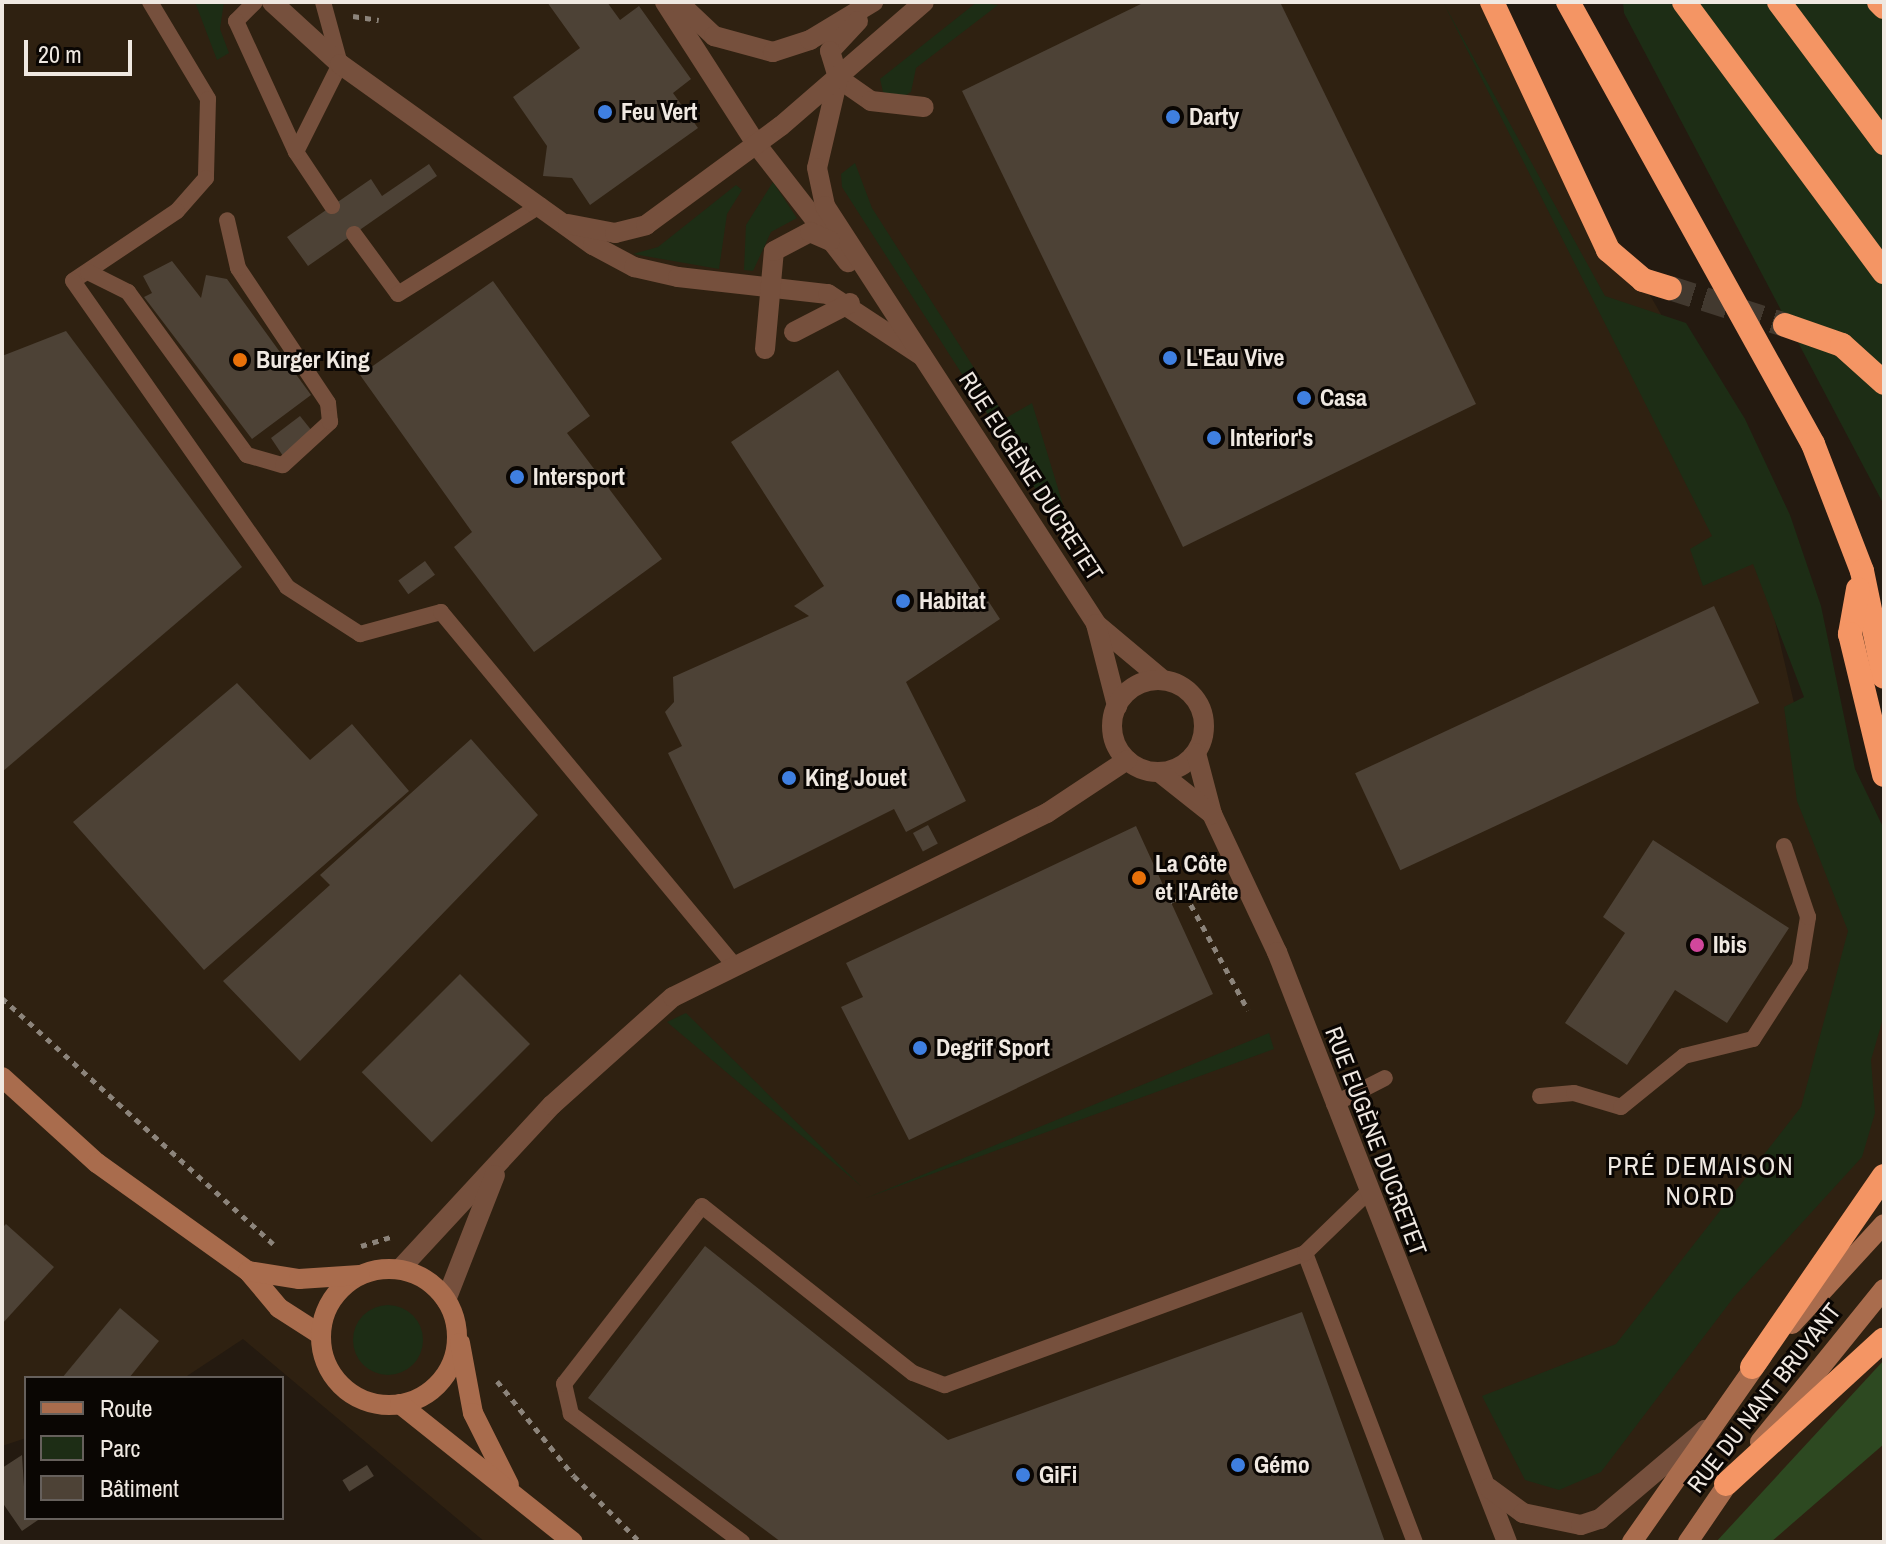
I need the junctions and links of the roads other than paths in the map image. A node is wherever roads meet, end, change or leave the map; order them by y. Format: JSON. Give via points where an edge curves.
{"nodes":[{"id":1,"x":150,"y":2,"type":"edge"},
{"id":2,"x":255,"y":2,"type":"edge"},
{"id":3,"x":272,"y":2,"type":"edge"},
{"id":4,"x":665,"y":2,"type":"edge"},
{"id":5,"x":678,"y":2,"type":"edge"},
{"id":6,"x":873,"y":2,"type":"edge"},
{"id":7,"x":879,"y":2,"type":"edge"},
{"id":8,"x":924,"y":2,"type":"edge"},
{"id":9,"x":1492,"y":2,"type":"edge"},
{"id":10,"x":1568,"y":2,"type":"edge"},
{"id":11,"x":1684,"y":2,"type":"edge"},
{"id":12,"x":1779,"y":2,"type":"edge"},
{"id":13,"x":1879,"y":2,"type":"edge"},
{"id":14,"x":328,"y":5,"type":"edge"},
{"id":15,"x":1884,"y":7,"type":"edge"},
{"id":16,"x":340,"y":64,"type":"junction"},
{"id":17,"x":838,"y":78,"type":"junction"},
{"id":18,"x":924,"y":107,"type":"dead end"},
{"id":19,"x":1884,"y":143,"type":"edge"},
{"id":20,"x":756,"y":144,"type":"junction"},
{"id":21,"x":296,"y":152,"type":"junction"},
{"id":22,"x":541,"y":205,"type":"junction"},
{"id":23,"x":332,"y":206,"type":"dead end"},
{"id":24,"x":227,"y":220,"type":"dead end"},
{"id":25,"x":561,"y":223,"type":"junction"},
{"id":26,"x":354,"y":234,"type":"dead end"},
{"id":27,"x":833,"y":243,"type":"junction"},
{"id":28,"x":88,"y":272,"type":"junction"},
{"id":29,"x":1884,"y":272,"type":"edge"},
{"id":30,"x":769,"y":287,"type":"junction"},
{"id":31,"x":1670,"y":288,"type":"tunnel mouth"},
{"id":32,"x":850,"y":303,"type":"junction"},
{"id":33,"x":1785,"y":325,"type":"tunnel mouth"},
{"id":34,"x":794,"y":332,"type":"dead end"},
{"id":35,"x":765,"y":349,"type":"dead end"},
{"id":36,"x":922,"y":356,"type":"junction"},
{"id":37,"x":1884,"y":383,"type":"edge"},
{"id":38,"x":1862,"y":571,"type":"junction"},
{"id":39,"x":1884,"y":614,"type":"edge"},
{"id":40,"x":1096,"y":624,"type":"junction"},
{"id":41,"x":1884,"y":677,"type":"edge"},
{"id":42,"x":1163,"y":680,"type":"junction"},
{"id":43,"x":1117,"y":706,"type":"junction"},
{"id":44,"x":1196,"y":753,"type":"junction"},
{"id":45,"x":1127,"y":760,"type":"junction"},
{"id":46,"x":1159,"y":772,"type":"junction"},
{"id":47,"x":1884,"y":775,"type":"edge"},
{"id":48,"x":1212,"y":814,"type":"junction"},
{"id":49,"x":1784,"y":846,"type":"dead end"},
{"id":50,"x":732,"y":963,"type":"junction"},
{"id":51,"x":2,"y":1077,"type":"edge"},
{"id":52,"x":1385,"y":1078,"type":"dead end"},
{"id":53,"x":1540,"y":1096,"type":"dead end"},
{"id":54,"x":1334,"y":1104,"type":"junction"},
{"id":55,"x":498,"y":1168,"type":"junction"},
{"id":56,"x":1884,"y":1176,"type":"edge"},
{"id":57,"x":1367,"y":1193,"type":"junction"},
{"id":58,"x":1884,"y":1224,"type":"edge"},
{"id":59,"x":1305,"y":1253,"type":"junction"},
{"id":60,"x":400,"y":1269,"type":"junction"},
{"id":61,"x":248,"y":1271,"type":"junction"},
{"id":62,"x":364,"y":1274,"type":"junction"},
{"id":63,"x":1884,"y":1289,"type":"edge"},
{"id":64,"x":446,"y":1300,"type":"junction"},
{"id":65,"x":456,"y":1323,"type":"junction"},
{"id":66,"x":321,"y":1335,"type":"junction"},
{"id":67,"x":1884,"y":1339,"type":"edge"},
{"id":68,"x":1752,"y":1367,"type":"junction"},
{"id":69,"x":400,"y":1404,"type":"junction"},
{"id":70,"x":1705,"y":1430,"type":"junction"},
{"id":71,"x":1726,"y":1484,"type":"junction"},
{"id":72,"x":1488,"y":1487,"type":"junction"},
{"id":73,"x":511,"y":1489,"type":"junction"},
{"id":74,"x":744,"y":1541,"type":"edge"},
{"id":75,"x":573,"y":1542,"type":"edge"},
{"id":76,"x":1415,"y":1542,"type":"edge"},
{"id":77,"x":1507,"y":1542,"type":"edge"},
{"id":78,"x":1632,"y":1542,"type":"edge"},
{"id":79,"x":1688,"y":1542,"type":"edge"}],
"edges":[{"from":1,"to":28,"type":"lane","via":[[208,99],[206,178],[177,211]]},
{"from":2,"to":21,"type":"lane","via":[[236,21]]},
{"from":3,"to":16,"type":"street","name":"RUE EUGÈNE DUCRETET"},
{"from":4,"to":20,"type":"street","name":"RUE EUGÈNE DUCRETET"},
{"from":5,"to":6,"type":"street","via":[[714,36],[773,52],[810,40]]},
{"from":7,"to":17,"type":"street","name":"RUE EUGÈNE DUCRETET","via":[[830,51]]},
{"from":8,"to":17,"type":"street"},
{"from":9,"to":31,"type":"highway","via":[[1608,250],[1643,280]]},
{"from":10,"to":38,"type":"highway","via":[[1813,444]]},
{"from":11,"to":29,"type":"highway"},
{"from":12,"to":19,"type":"highway"},
{"from":13,"to":15,"type":"highway"},
{"from":14,"to":16,"type":"lane"},
{"from":16,"to":21,"type":"lane"},
{"from":16,"to":22,"type":"street","name":"RUE EUGÈNE DUCRETET"},
{"from":17,"to":18,"type":"street","via":[[871,101]]},
{"from":17,"to":20,"type":"street"},
{"from":17,"to":36,"type":"street","name":"RUE EUGÈNE DUCRETET","via":[[820,141],[819,190]]},
{"from":20,"to":25,"type":"street","via":[[646,225],[615,233]]},
{"from":20,"to":27,"type":"street","name":"RUE EUGÈNE DUCRETET"},
{"from":21,"to":23,"type":"lane"},
{"from":22,"to":25,"type":"street","name":"RUE EUGÈNE DUCRETET"},
{"from":22,"to":26,"type":"lane","via":[[398,294]]},
{"from":24,"to":28,"type":"lane","via":[[238,268],[328,403],[330,422],[283,465],[247,455],[128,292]]},
{"from":25,"to":30,"type":"street","name":"RUE EUGÈNE DUCRETET","via":[[634,267]]},
{"from":27,"to":30,"type":"street","via":[[810,232],[784,241],[774,251]]},
{"from":27,"to":36,"type":"street","name":"RUE EUGÈNE DUCRETET"},
{"from":28,"to":50,"type":"lane","via":[[73,281],[287,587],[360,634],[441,612]]},
{"from":30,"to":32,"type":"street","name":"RUE EUGÈNE DUCRETET"},
{"from":30,"to":35,"type":"street"},
{"from":32,"to":34,"type":"street"},
{"from":32,"to":36,"type":"street","name":"RUE EUGÈNE DUCRETET"},
{"from":33,"to":37,"type":"highway","via":[[1842,345]]},
{"from":36,"to":40,"type":"street","name":"RUE EUGÈNE DUCRETET"},
{"from":38,"to":39,"type":"highway"},
{"from":38,"to":41,"type":"highway"},
{"from":38,"to":47,"type":"highway","via":[[1850,634]]},
{"from":40,"to":42,"type":"street","name":"RUE EUGÈNE DUCRETET"},
{"from":40,"to":43,"type":"street","name":"RUE EUGÈNE DUCRETET"},
{"from":42,"to":43,"type":"street","via":[[1136,686]]},
{"from":42,"to":44,"type":"street","via":[[1198,703],[1204,729]]},
{"from":43,"to":45,"type":"street","via":[[1112,732]]},
{"from":44,"to":46,"type":"street"},
{"from":44,"to":48,"type":"street","name":"RUE EUGÈNE DUCRETET"},
{"from":45,"to":46,"type":"street"},
{"from":45,"to":50,"type":"street","via":[[1047,813]]},
{"from":46,"to":48,"type":"street","name":"RUE EUGÈNE DUCRETET"},
{"from":48,"to":54,"type":"street","name":"RUE EUGÈNE DUCRETET","via":[[1277,952]]},
{"from":49,"to":53,"type":"lane","via":[[1808,917],[1800,966],[1753,1039],[1684,1056],[1621,1107],[1574,1093]]},
{"from":50,"to":55,"type":"street","via":[[673,997],[624,1038]]},
{"from":51,"to":61,"type":"main road","via":[[97,1163]]},
{"from":52,"to":54,"type":"lane"},
{"from":54,"to":57,"type":"street","name":"RUE EUGÈNE DUCRETET"},
{"from":55,"to":60,"type":"street"},
{"from":55,"to":64,"type":"street"},
{"from":56,"to":68,"type":"highway"},
{"from":57,"to":59,"type":"lane"},
{"from":57,"to":72,"type":"street","name":"RUE EUGÈNE DUCRETET"},
{"from":58,"to":68,"type":"main road","name":"RUE DU NANT BRUYANT"},
{"from":59,"to":74,"type":"lane","via":[[945,1385],[913,1373],[702,1206],[564,1384],[571,1414]]},
{"from":59,"to":76,"type":"lane"},
{"from":60,"to":62,"type":"main road"},
{"from":60,"to":64,"type":"main road"},
{"from":61,"to":62,"type":"main road","via":[[299,1279]]},
{"from":61,"to":66,"type":"main road","via":[[279,1308]]},
{"from":62,"to":66,"type":"main road","via":[[331,1300]]},
{"from":63,"to":71,"type":"main road","name":"RUE DU NANT BRUYANT"},
{"from":64,"to":65,"type":"main road"},
{"from":65,"to":69,"type":"main road","via":[[445,1377]]},
{"from":65,"to":73,"type":"main road","via":[[473,1413]]},
{"from":66,"to":69,"type":"main road","via":[[322,1353],[343,1386],[359,1397]]},
{"from":67,"to":71,"type":"highway"},
{"from":68,"to":70,"type":"main road","name":"RUE DU NANT BRUYANT"},
{"from":69,"to":73,"type":"main road"},
{"from":70,"to":72,"type":"street","via":[[1600,1519],[1581,1525],[1523,1513]]},
{"from":70,"to":78,"type":"main road","name":"RUE DU NANT BRUYANT"},
{"from":71,"to":79,"type":"main road","name":"RUE DU NANT BRUYANT"},
{"from":72,"to":77,"type":"street","name":"RUE EUGÈNE DUCRETET"},
{"from":73,"to":75,"type":"main road"}]}
